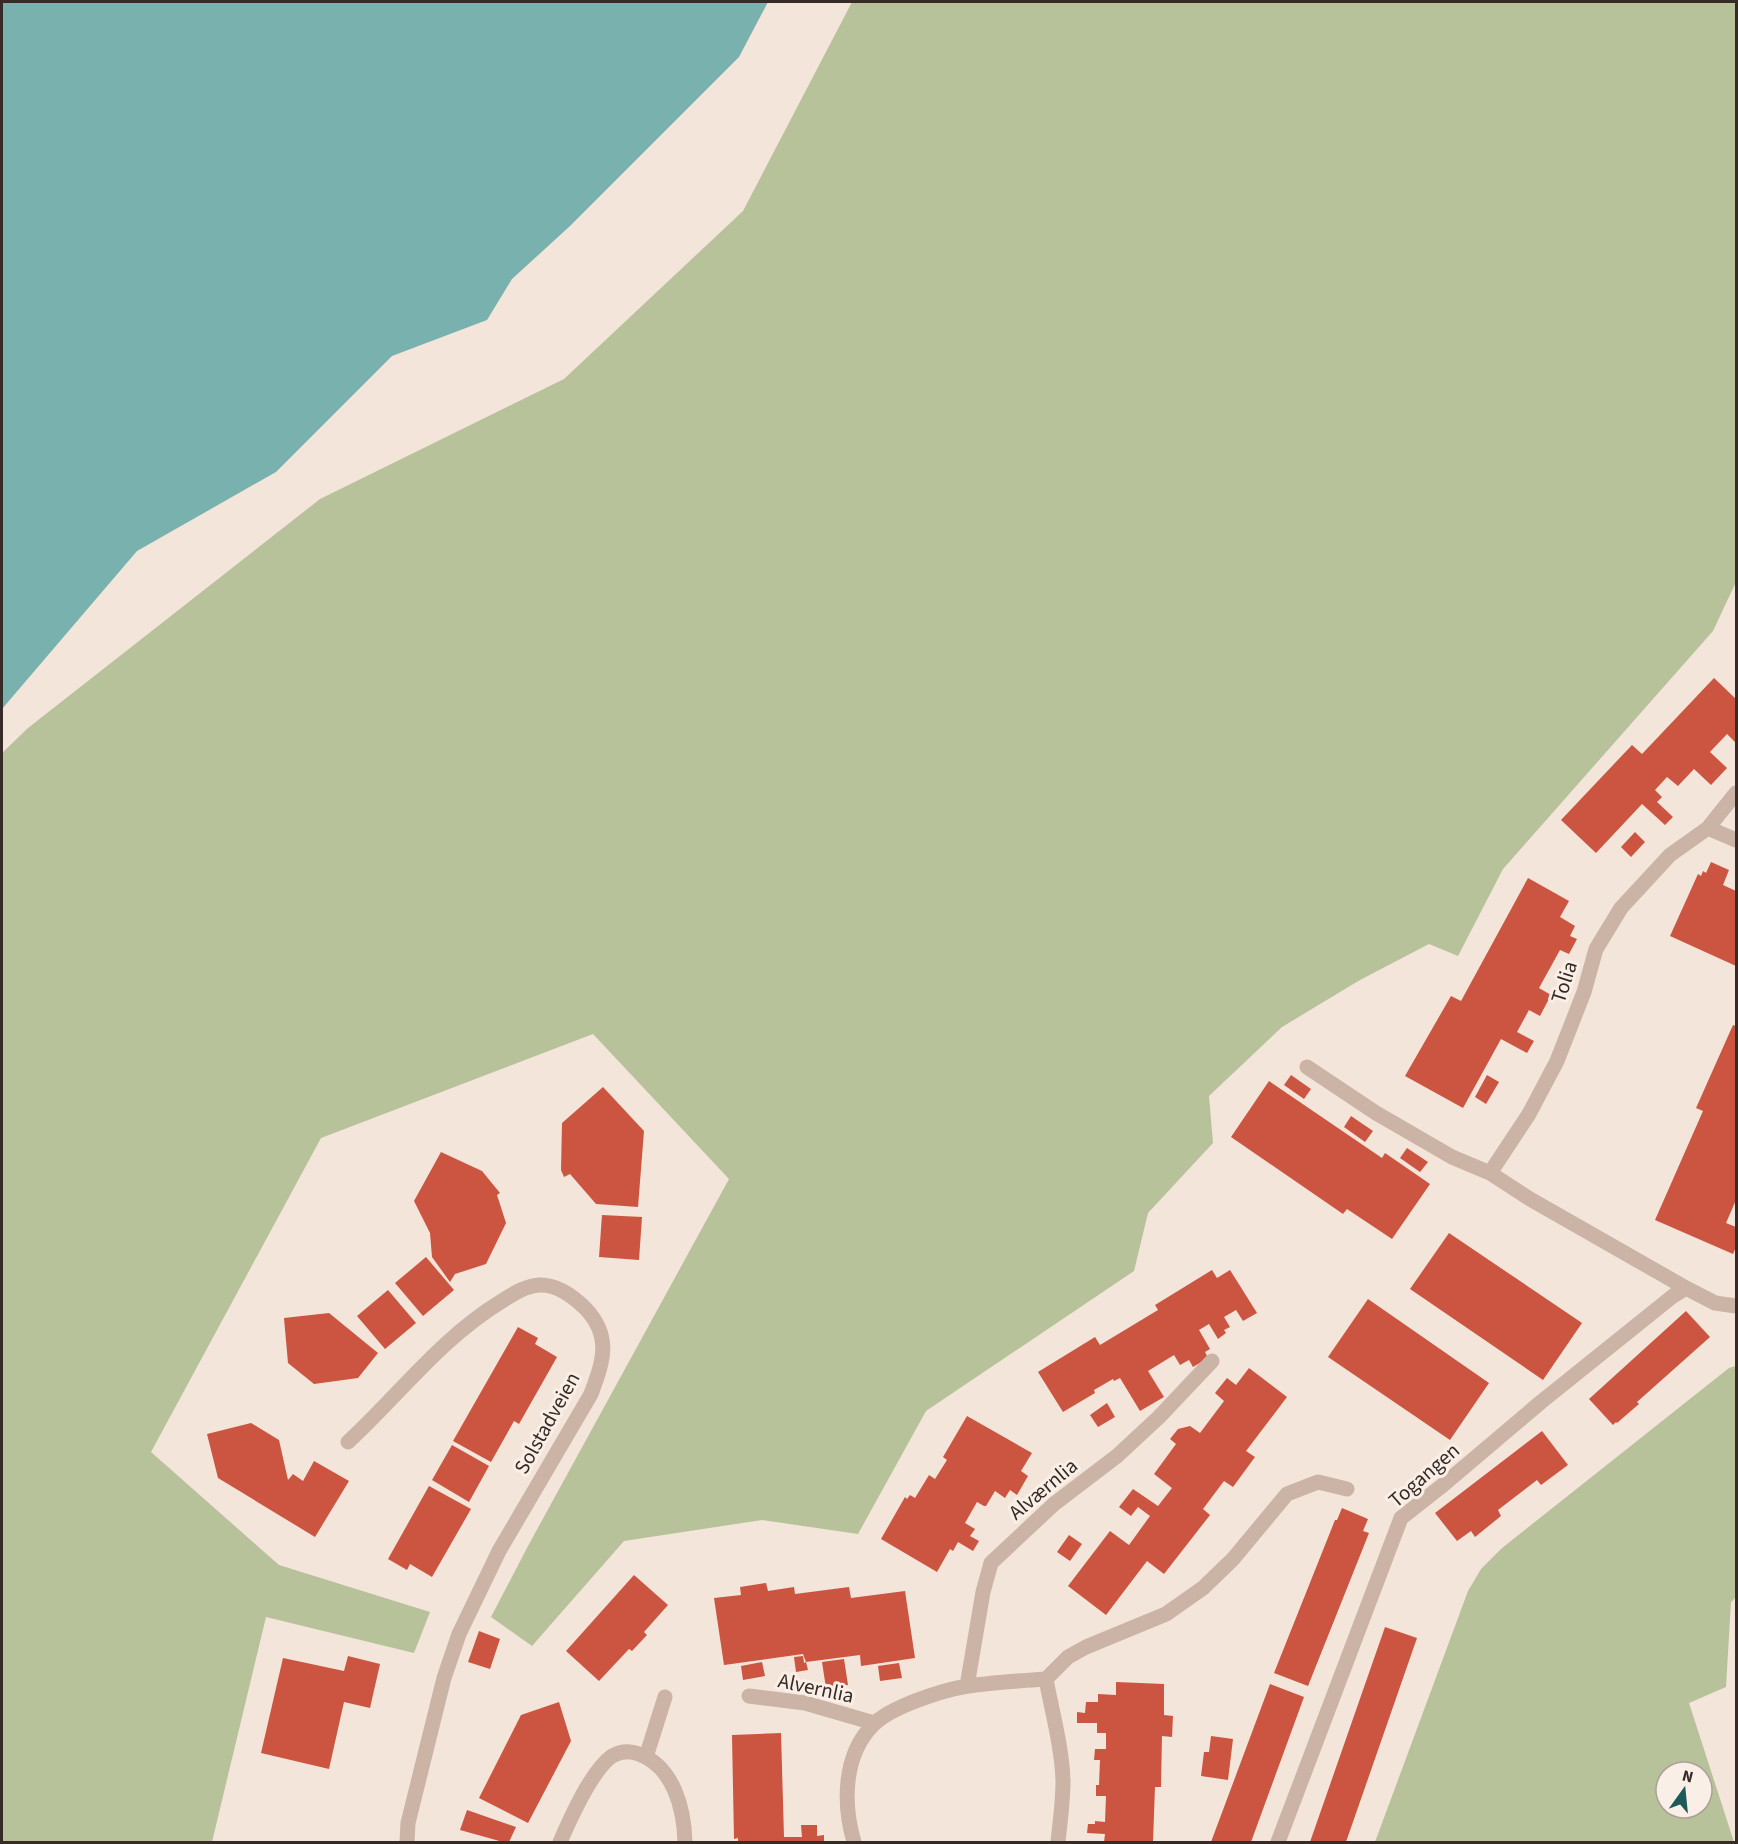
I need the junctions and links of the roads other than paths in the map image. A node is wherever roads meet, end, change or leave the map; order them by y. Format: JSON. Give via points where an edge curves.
{"nodes":[{"id":1,"x":1737,"y":793,"type":"edge"},
{"id":2,"x":1708,"y":828,"type":"junction"},
{"id":3,"x":1737,"y":840,"type":"edge"},
{"id":4,"x":1307,"y":1067,"type":"dead end"},
{"id":5,"x":1490,"y":1173,"type":"junction"},
{"id":6,"x":1686,"y":1288,"type":"junction"},
{"id":7,"x":1737,"y":1306,"type":"edge"},
{"id":8,"x":1212,"y":1361,"type":"dead end"},
{"id":9,"x":348,"y":1442,"type":"dead end"},
{"id":10,"x":1347,"y":1489,"type":"dead end"},
{"id":11,"x":1046,"y":1679,"type":"junction"},
{"id":12,"x":967,"y":1686,"type":"junction"},
{"id":13,"x":749,"y":1696,"type":"dead end"},
{"id":14,"x":665,"y":1697,"type":"dead end"},
{"id":15,"x":874,"y":1724,"type":"junction"},
{"id":16,"x":646,"y":1757,"type":"junction"},
{"id":17,"x":407,"y":1842,"type":"edge"},
{"id":18,"x":560,"y":1842,"type":"edge"},
{"id":19,"x":685,"y":1842,"type":"edge"},
{"id":20,"x":854,"y":1842,"type":"edge"},
{"id":21,"x":1058,"y":1842,"type":"edge"},
{"id":22,"x":1278,"y":1842,"type":"edge"}],
"edges":[{"from":1,"to":2,"type":"street","name":"Tolia"},
{"from":2,"to":3,"type":"street"},
{"from":2,"to":5,"type":"street","name":"Tolia","via":[[1670,855],[1621,908],[1596,949],[1557,1061],[1529,1114]]},
{"from":4,"to":5,"type":"street","via":[[1376,1113],[1452,1157]]},
{"from":5,"to":6,"type":"street"},
{"from":6,"to":7,"type":"street","via":[[1715,1303]]},
{"from":6,"to":22,"type":"street","name":"Togangen","via":[[1401,1518]]},
{"from":8,"to":12,"type":"street","name":"Alværnlia","via":[[1126,1448],[1054,1504],[991,1563]]},
{"from":9,"to":17,"type":"street","name":"Solstadveien","via":[[441,1347],[488,1309],[517,1292],[541,1285],[562,1290],[577,1300],[596,1323],[604,1350],[591,1394],[499,1551],[459,1634],[408,1822]]},
{"from":10,"to":11,"type":"street","via":[[1318,1482],[1287,1494],[1233,1559],[1203,1588],[1166,1614],[1068,1657]]},
{"from":11,"to":12,"type":"street"},
{"from":11,"to":21,"type":"street","via":[[1063,1778]]},
{"from":12,"to":15,"type":"street","via":[[896,1710]]},
{"from":13,"to":15,"type":"street","name":"Alvernlia","via":[[806,1703]]},
{"from":14,"to":16,"type":"street"},
{"from":15,"to":20,"type":"street","via":[[864,1736],[850,1771],[848,1815]]},
{"from":16,"to":18,"type":"street","via":[[629,1751],[619,1753],[602,1766]]},
{"from":16,"to":19,"type":"street","via":[[659,1765],[670,1781],[678,1800]]}]}
